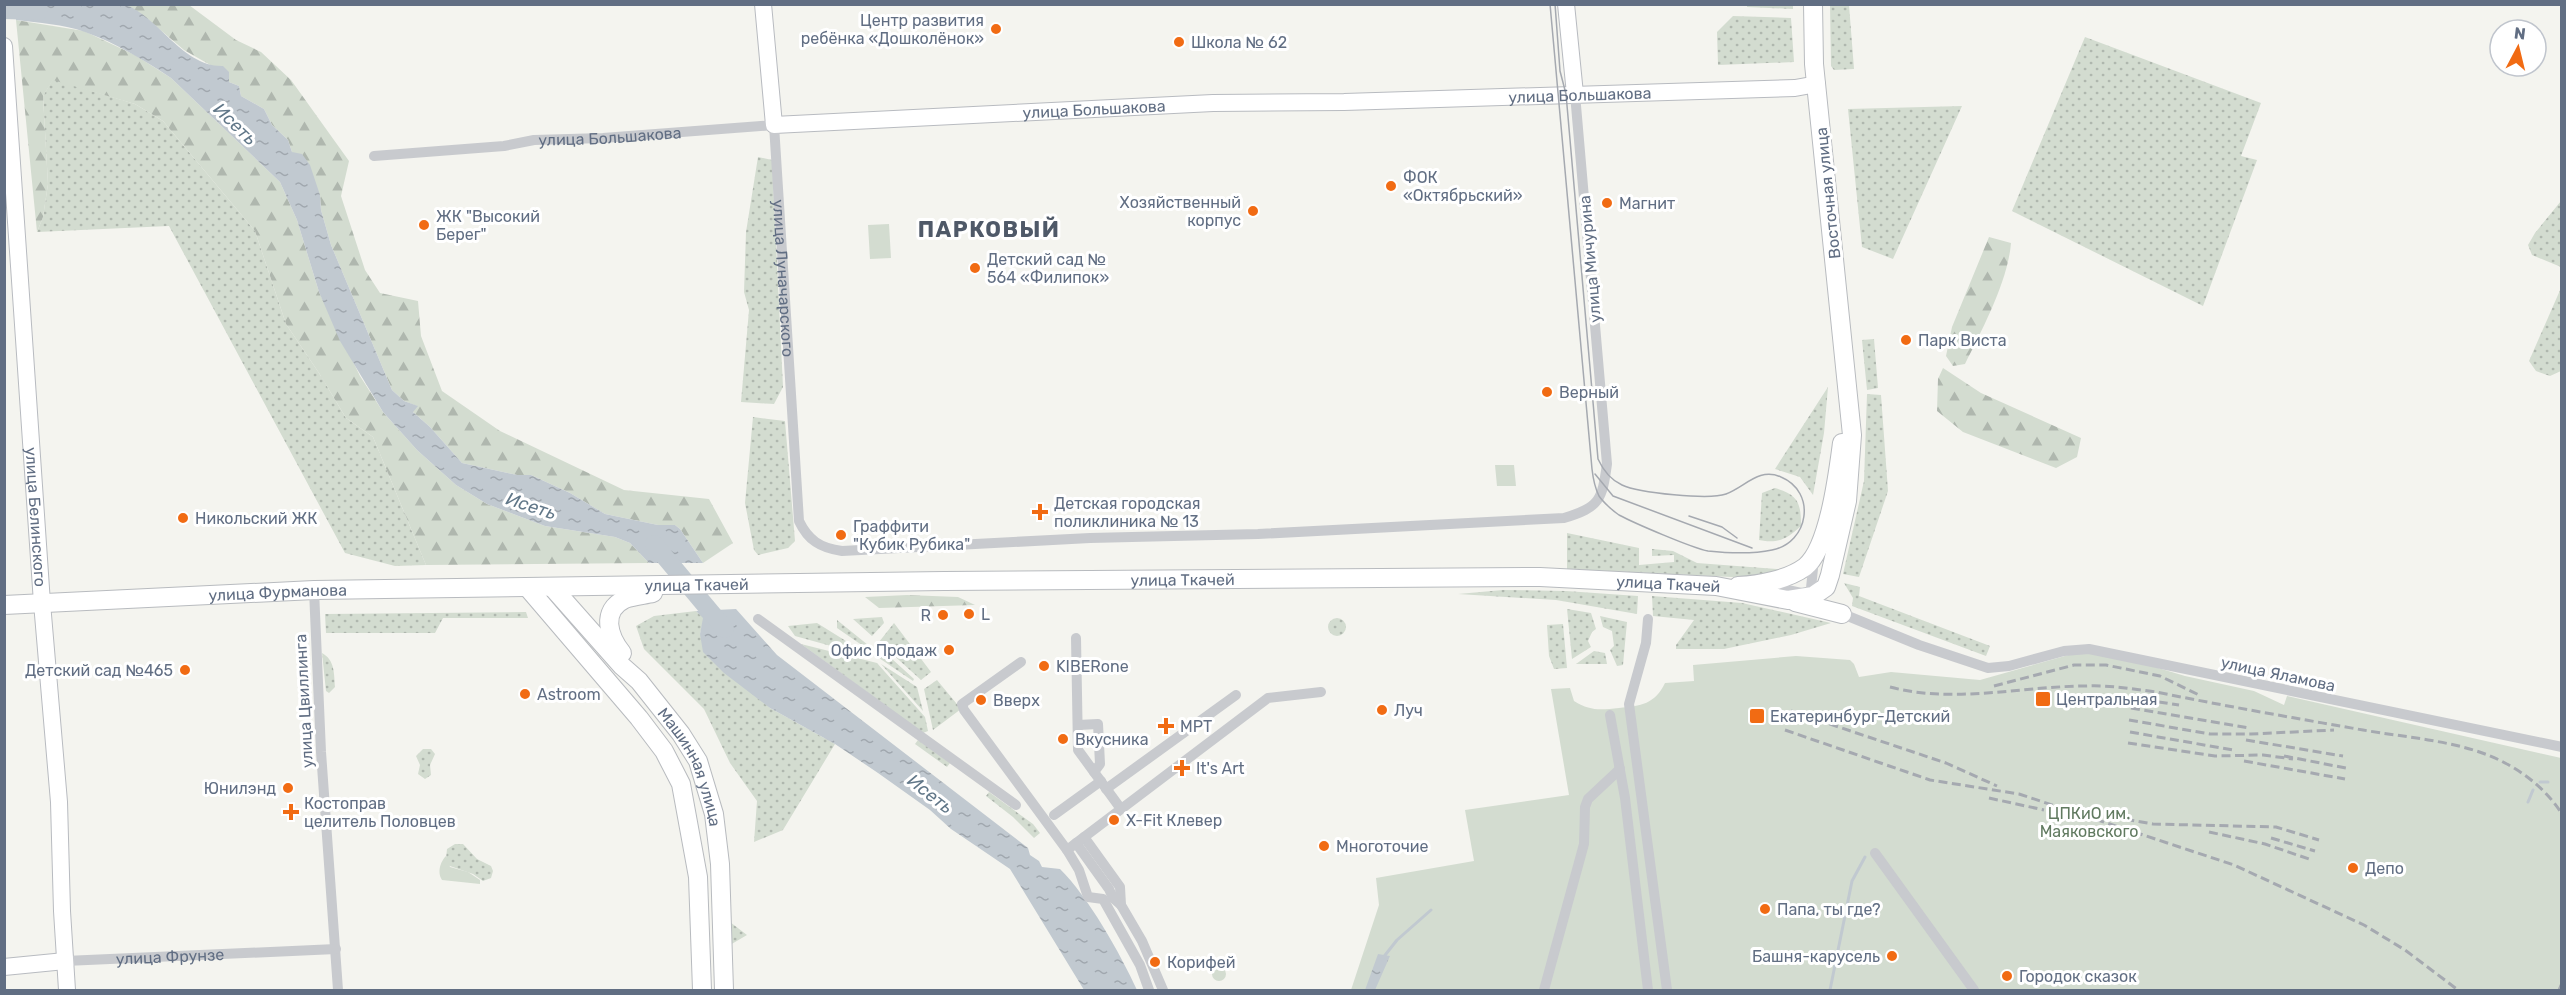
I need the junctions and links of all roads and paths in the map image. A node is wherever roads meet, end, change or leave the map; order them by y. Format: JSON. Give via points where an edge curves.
{"nodes":[{"id":1,"x":763,"y":4,"type":"edge"},
{"id":2,"x":1566,"y":4,"type":"edge"},
{"id":3,"x":1813,"y":4,"type":"edge"},
{"id":4,"x":4,"y":45,"type":"edge"},
{"id":5,"x":1817,"y":84,"type":"junction"},
{"id":6,"x":1575,"y":94,"type":"junction"},
{"id":7,"x":774,"y":125,"type":"junction"},
{"id":8,"x":375,"y":156,"type":"dead end"},
{"id":9,"x":9,"y":187,"type":"edge"},
{"id":10,"x":1846,"y":382,"type":"junction"},
{"id":11,"x":819,"y":544,"type":"joint"},
{"id":12,"x":1816,"y":550,"type":"junction"},
{"id":13,"x":1830,"y":575,"type":"junction"},
{"id":14,"x":1755,"y":585,"type":"junction"},
{"id":15,"x":552,"y":586,"type":"junction"},
{"id":16,"x":1716,"y":586,"type":"junction"},
{"id":17,"x":527,"y":587,"type":"junction"},
{"id":18,"x":314,"y":590,"type":"junction"},
{"id":19,"x":632,"y":591,"type":"junction"},
{"id":20,"x":1813,"y":596,"type":"junction"},
{"id":21,"x":1788,"y":600,"type":"junction"},
{"id":22,"x":42,"y":603,"type":"junction"},
{"id":23,"x":4,"y":605,"type":"edge"},
{"id":24,"x":1842,"y":614,"type":"junction"},
{"id":25,"x":758,"y":619,"type":"dead end"},
{"id":26,"x":1648,"y":619,"type":"dead end"},
{"id":27,"x":1076,"y":638,"type":"dead end"},
{"id":28,"x":1021,"y":662,"type":"dead end"},
{"id":29,"x":639,"y":681,"type":"junction"},
{"id":30,"x":1321,"y":692,"type":"dead end"},
{"id":31,"x":1236,"y":695,"type":"dead end"},
{"id":32,"x":1610,"y":715,"type":"dead end"},
{"id":33,"x":1078,"y":725,"type":"junction"},
{"id":34,"x":2562,"y":747,"type":"edge"},
{"id":35,"x":1620,"y":769,"type":"junction"},
{"id":36,"x":1100,"y":780,"type":"junction"},
{"id":37,"x":1016,"y":805,"type":"dead end"},
{"id":38,"x":1121,"y":809,"type":"junction"},
{"id":39,"x":1054,"y":815,"type":"dead end"},
{"id":40,"x":1075,"y":844,"type":"junction"},
{"id":41,"x":1875,"y":853,"type":"dead end"},
{"id":42,"x":336,"y":949,"type":"junction"},
{"id":43,"x":65,"y":962,"type":"junction"},
{"id":44,"x":4,"y":967,"type":"edge"},
{"id":45,"x":67,"y":990,"type":"edge"},
{"id":46,"x":338,"y":990,"type":"edge"},
{"id":47,"x":702,"y":990,"type":"edge"},
{"id":48,"x":723,"y":990,"type":"edge"},
{"id":49,"x":1149,"y":990,"type":"edge"},
{"id":50,"x":1163,"y":990,"type":"edge"},
{"id":51,"x":1544,"y":990,"type":"edge"},
{"id":52,"x":1648,"y":990,"type":"edge"},
{"id":53,"x":1667,"y":990,"type":"edge"},
{"id":54,"x":1974,"y":990,"type":"edge"}],
"edges":[{"from":1,"to":7,"type":"street","name":"улица Луначарского"},
{"from":2,"to":6,"type":"street","name":"улица Мичурина"},
{"from":3,"to":5,"type":"main road","name":"Восточная улица"},
{"from":4,"to":9,"type":"street","name":"улица Белинского"},
{"from":5,"to":6,"type":"street","name":"улица Большакова","via":[[1795,88]]},
{"from":5,"to":10,"type":"main road","name":"Восточная улица"},
{"from":6,"to":7,"type":"street","name":"улица Большакова","via":[[1198,103]]},
{"from":6,"to":11,"type":"street","name":"улица Мичурина","via":[[1607,464],[1600,496],[1589,510],[1564,518],[1326,531],[842,551]]},
{"from":7,"to":8,"type":"street","name":"улица Большакова","via":[[534,140]]},
{"from":7,"to":11,"type":"street","name":"улица Луначарского","via":[[799,521],[805,534]]},
{"from":9,"to":22,"type":"street","name":"улица Белинского"},
{"from":10,"to":12,"type":"main road","name":"Восточная улица","via":[[1833,503]]},
{"from":10,"to":13,"type":"main road","name":"Восточная улица","via":[[1851,470]]},
{"from":12,"to":14,"type":"main road","name":"Восточная улица","via":[[1805,567]]},
{"from":12,"to":20,"type":"street"},
{"from":13,"to":20,"type":"main road","name":"Восточная улица","via":[[1826,587]]},
{"from":13,"to":24,"type":"main road","via":[[1831,600]]},
{"from":14,"to":16,"type":"main road","name":"Восточная улица"},
{"from":14,"to":20,"type":"street"},
{"from":15,"to":17,"type":"main road","name":"улица Фурманова"},
{"from":15,"to":19,"type":"main road","name":"улица Ткачей"},
{"from":15,"to":29,"type":"main road","name":"Машинная улица"},
{"from":16,"to":19,"type":"main road","name":"улица Ткачей","via":[[1540,577],[681,585]]},
{"from":16,"to":21,"type":"main road","name":"улица Ткачей"},
{"from":17,"to":18,"type":"main road","name":"улица Фурманова"},
{"from":17,"to":47,"type":"main road","name":"Машинная улица","via":[[639,718],[681,784],[698,877]]},
{"from":18,"to":22,"type":"main road","name":"улица Фурманова"},
{"from":18,"to":42,"type":"street","name":"улица Цвиллинга"},
{"from":19,"to":29,"type":"main road","via":[[611,614],[609,626],[612,641],[636,668]]},
{"from":20,"to":21,"type":"main road","name":"улица Ткачей"},
{"from":20,"to":24,"type":"street"},
{"from":21,"to":24,"type":"main road"},
{"from":22,"to":23,"type":"main road","name":"улица Фурманова"},
{"from":22,"to":43,"type":"street","name":"улица Белинского","via":[[59,802]]},
{"from":24,"to":34,"type":"street","name":"улица Яламова","via":[[1988,668],[2089,649]]},
{"from":25,"to":37,"type":"street"},
{"from":26,"to":53,"type":"street","via":[[1646,643],[1629,704]]},
{"from":27,"to":33,"type":"street"},
{"from":28,"to":40,"type":"street","via":[[962,704]]},
{"from":29,"to":48,"type":"main road","name":"Машинная улица","via":[[681,734],[698,761],[707,788],[720,864]]},
{"from":30,"to":38,"type":"street","via":[[1268,698]]},
{"from":31,"to":36,"type":"street"},
{"from":32,"to":35,"type":"street"},
{"from":33,"to":36,"type":"street","via":[[1078,750]]},
{"from":33,"to":36,"type":"street","via":[[1098,724]]},
{"from":35,"to":51,"type":"street","via":[[1588,799],[1585,807],[1584,844]]},
{"from":35,"to":52,"type":"street"},
{"from":36,"to":38,"type":"street"},
{"from":36,"to":39,"type":"street"},
{"from":38,"to":40,"type":"street"},
{"from":40,"to":49,"type":"street","via":[[1088,897],[1103,899],[1140,965]]},
{"from":40,"to":50,"type":"street","via":[[1120,887],[1121,905]]},
{"from":41,"to":54,"type":"street"},
{"from":42,"to":43,"type":"street","name":"улица Фрунзе"},
{"from":42,"to":46,"type":"street","name":"улица Цвиллинга"},
{"from":43,"to":44,"type":"street","name":"улица Фрунзе"},
{"from":43,"to":45,"type":"street","name":"улица Белинского"}]}
